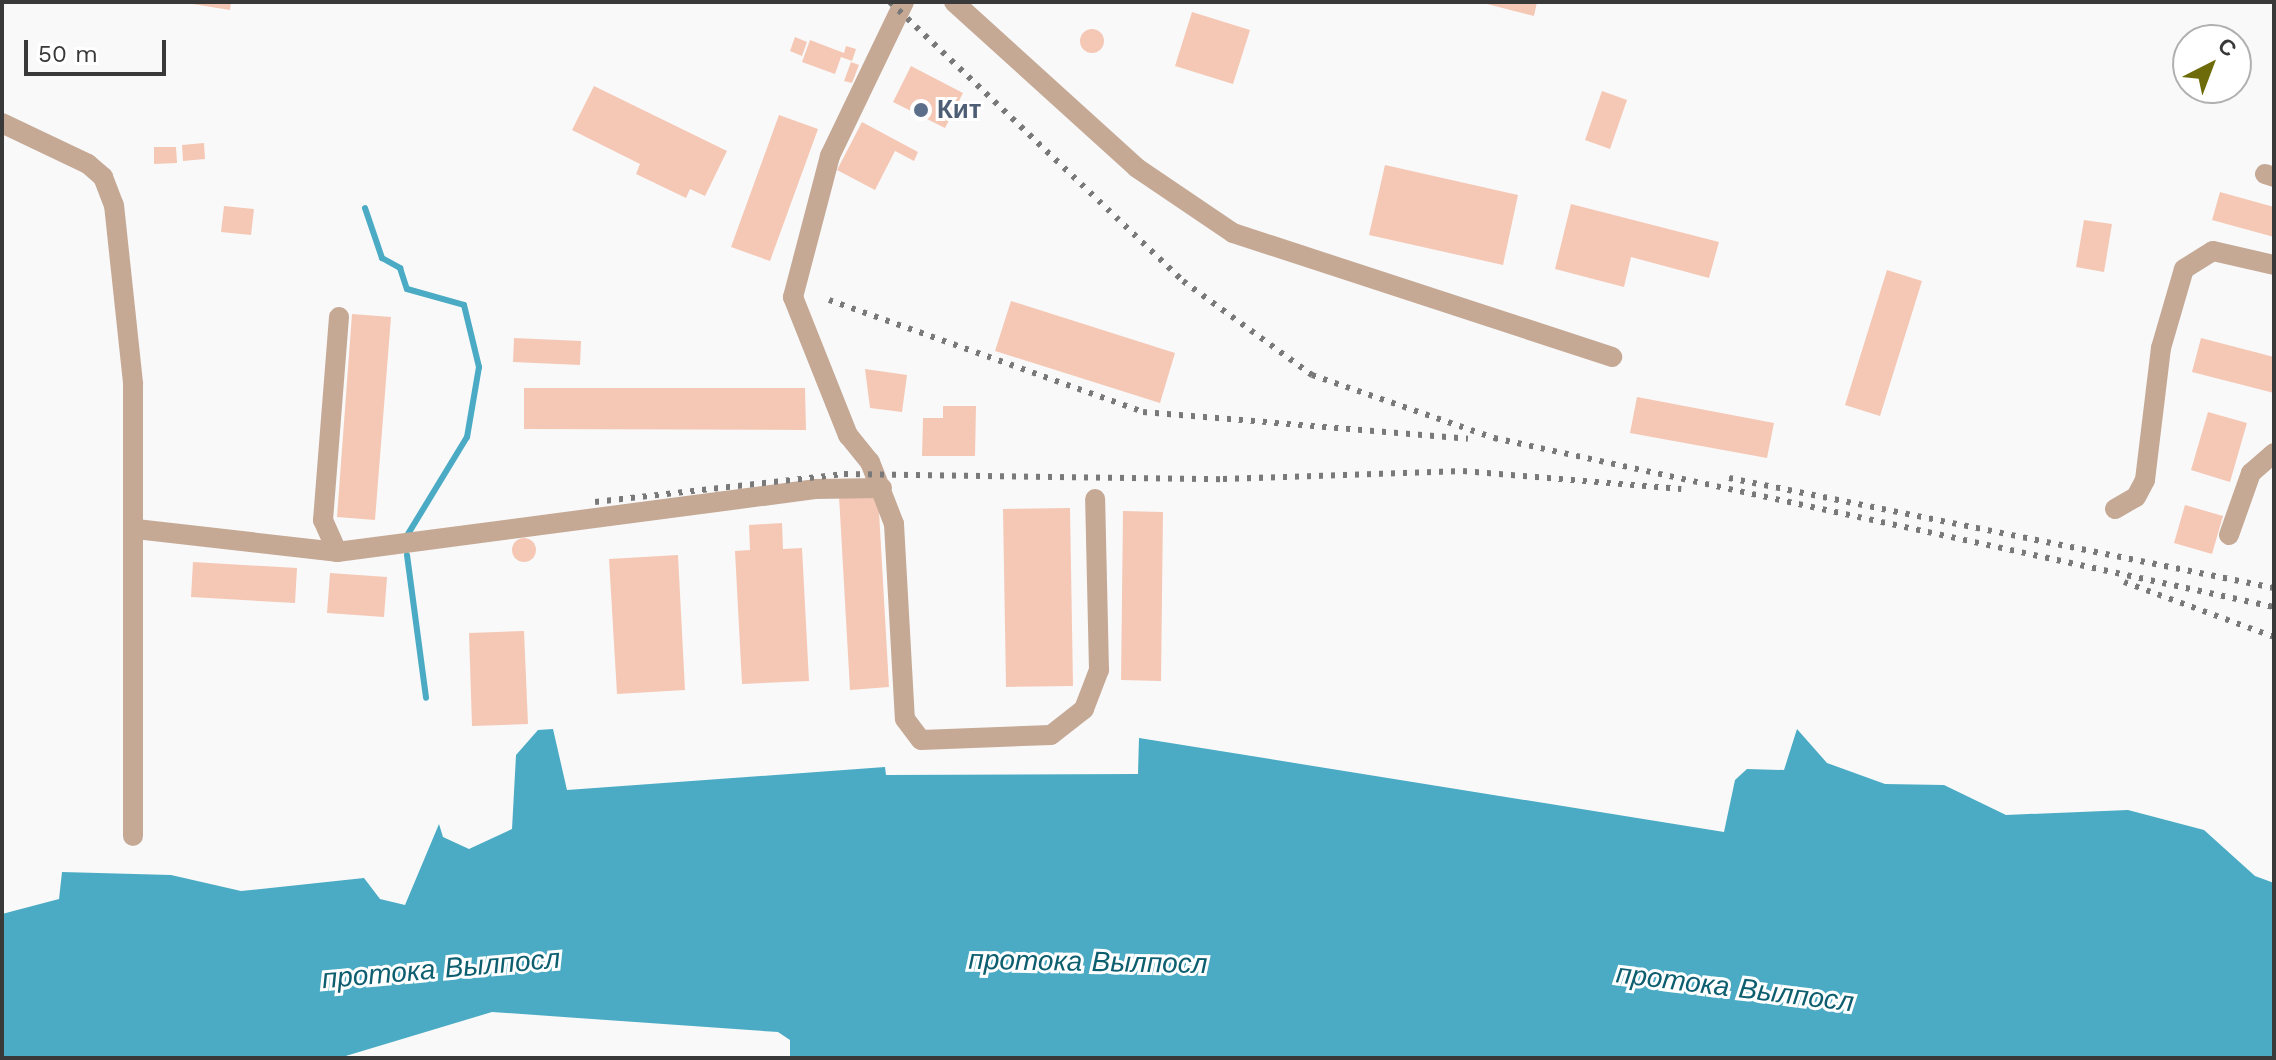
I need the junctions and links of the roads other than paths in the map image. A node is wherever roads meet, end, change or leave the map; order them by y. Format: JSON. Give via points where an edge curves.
{"nodes":[{"id":1,"x":904,"y":2,"type":"edge"},
{"id":2,"x":954,"y":2,"type":"edge"},
{"id":3,"x":2,"y":123,"type":"edge"},
{"id":4,"x":2274,"y":265,"type":"edge"},
{"id":5,"x":339,"y":317,"type":"dead end"},
{"id":6,"x":1612,"y":357,"type":"dead end"},
{"id":7,"x":2274,"y":453,"type":"edge"},
{"id":8,"x":882,"y":488,"type":"junction"},
{"id":9,"x":1095,"y":499,"type":"dead end"},
{"id":10,"x":2115,"y":509,"type":"dead end"},
{"id":11,"x":136,"y":529,"type":"junction"},
{"id":12,"x":2229,"y":535,"type":"dead end"},
{"id":13,"x":337,"y":552,"type":"junction"},
{"id":14,"x":133,"y":836,"type":"dead end"}],
"edges":[{"from":1,"to":8,"type":"street","via":[[830,156],[793,297],[848,435]]},
{"from":2,"to":6,"type":"street","via":[[1137,168],[1233,233]]},
{"from":3,"to":11,"type":"street","via":[[68,151],[111,189],[130,346]]},
{"from":4,"to":10,"type":"street","via":[[2213,251],[2184,269],[2161,348],[2145,480],[2136,497]]},
{"from":5,"to":13,"type":"street","via":[[323,520]]},
{"from":7,"to":12,"type":"street","via":[[2251,473]]},
{"from":8,"to":9,"type":"street","via":[[899,567],[905,719],[921,740],[937,743],[1051,735],[1084,709],[1099,670]]},
{"from":8,"to":13,"type":"street","via":[[815,489]]},
{"from":11,"to":13,"type":"street"},
{"from":11,"to":14,"type":"street"}]}
